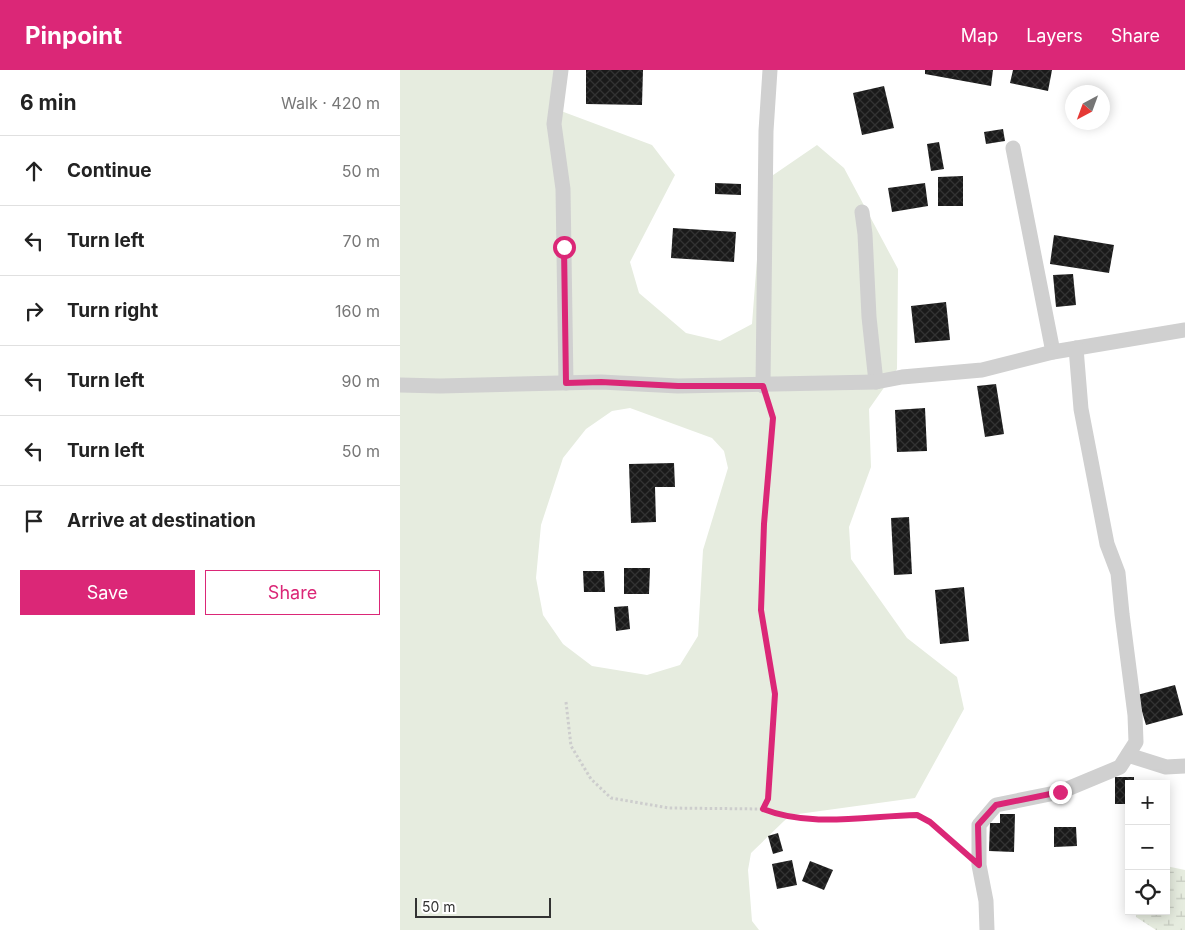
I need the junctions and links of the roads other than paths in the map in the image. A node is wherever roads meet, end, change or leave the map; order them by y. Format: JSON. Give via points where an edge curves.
{"nodes":[{"id":1,"x":561,"y":70,"type":"edge"},
{"id":2,"x":770,"y":70,"type":"edge"},
{"id":3,"x":1014,"y":148,"type":"dead end"},
{"id":4,"x":862,"y":212,"type":"dead end"},
{"id":5,"x":1185,"y":330,"type":"edge"},
{"id":6,"x":1076,"y":348,"type":"junction"},
{"id":7,"x":1053,"y":352,"type":"junction"},
{"id":8,"x":876,"y":382,"type":"junction"},
{"id":9,"x":566,"y":383,"type":"junction"},
{"id":10,"x":400,"y":385,"type":"edge"},
{"id":11,"x":763,"y":386,"type":"junction"},
{"id":12,"x":1128,"y":755,"type":"junction"},
{"id":13,"x":1185,"y":766,"type":"edge"},
{"id":14,"x":987,"y":930,"type":"edge"}],
"edges":[{"from":1,"to":9,"type":"street","via":[[554,124],[563,189]]},
{"from":2,"to":11,"type":"street","via":[[766,131]]},
{"from":3,"to":7,"type":"street"},
{"from":4,"to":8,"type":"street","via":[[866,234],[868,317]]},
{"from":5,"to":6,"type":"street"},
{"from":6,"to":7,"type":"street"},
{"from":6,"to":12,"type":"street","via":[[1080,409],[1107,544],[1118,573],[1136,715],[1136,742]]},
{"from":7,"to":8,"type":"street","via":[[982,370]]},
{"from":8,"to":11,"type":"street"},
{"from":9,"to":10,"type":"street"},
{"from":9,"to":11,"type":"street"},
{"from":12,"to":13,"type":"street","via":[[1166,766]]},
{"from":12,"to":14,"type":"street","via":[[1120,768],[1060,792],[996,805],[978,825]]}]}
